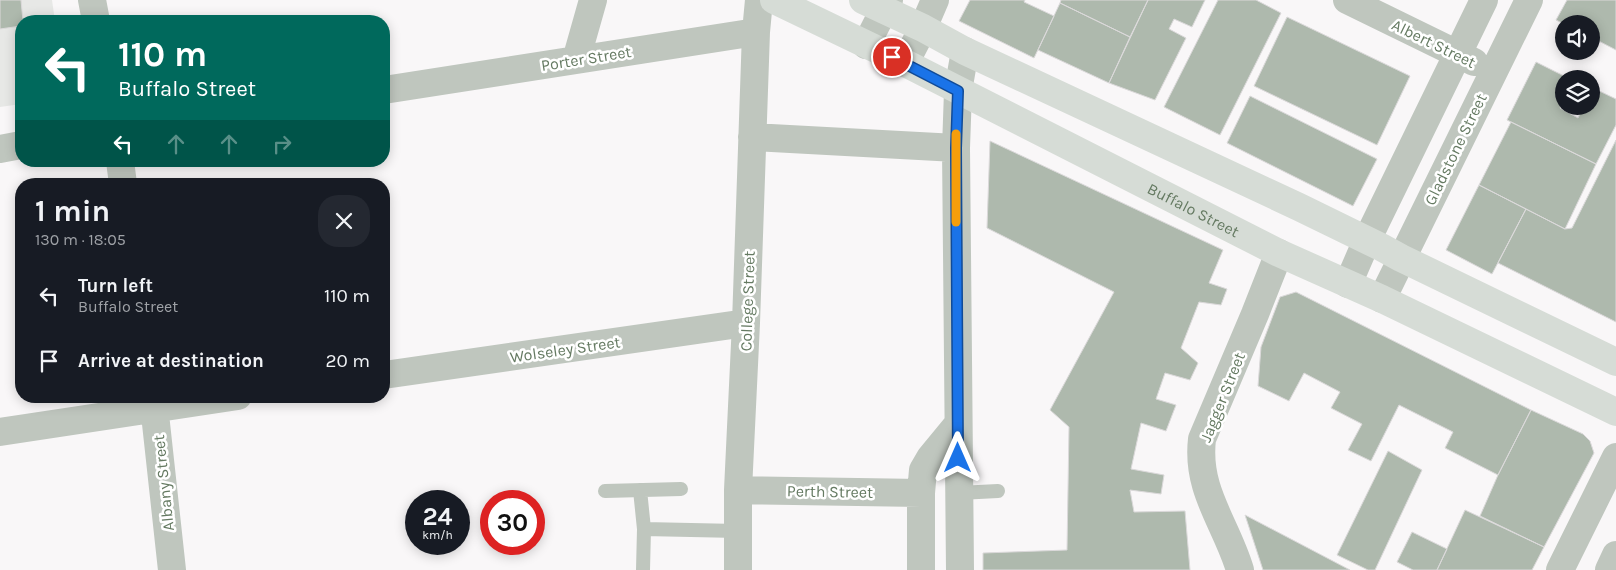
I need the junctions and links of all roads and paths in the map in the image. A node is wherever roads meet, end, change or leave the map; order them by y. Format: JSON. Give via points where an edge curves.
{"nodes":[{"id":1,"x":92,"y":0,"type":"edge"},
{"id":2,"x":593,"y":0,"type":"edge"},
{"id":3,"x":759,"y":0,"type":"edge"},
{"id":4,"x":774,"y":0,"type":"edge"},
{"id":5,"x":935,"y":0,"type":"edge"},
{"id":6,"x":1347,"y":0,"type":"edge"},
{"id":7,"x":1484,"y":0,"type":"edge"},
{"id":8,"x":1529,"y":0,"type":"edge"},
{"id":9,"x":878,"y":3,"type":"edge"},
{"id":10,"x":95,"y":15,"type":"edge"},
{"id":11,"x":923,"y":28,"type":"junction"},
{"id":12,"x":756,"y":32,"type":"junction"},
{"id":13,"x":866,"y":45,"type":"junction"},
{"id":14,"x":965,"y":51,"type":"junction"},
{"id":15,"x":1458,"y":55,"type":"junction"},
{"id":16,"x":576,"y":60,"type":"junction"},
{"id":17,"x":905,"y":63,"type":"junction"},
{"id":18,"x":1494,"y":72,"type":"junction"},
{"id":19,"x":390,"y":89,"type":"edge"},
{"id":20,"x":958,"y":91,"type":"junction"},
{"id":21,"x":752,"y":137,"type":"junction"},
{"id":22,"x":15,"y":147,"type":"edge"},
{"id":23,"x":956,"y":148,"type":"junction"},
{"id":24,"x":0,"y":149,"type":"edge"},
{"id":25,"x":1367,"y":240,"type":"junction"},
{"id":26,"x":1278,"y":253,"type":"junction"},
{"id":27,"x":1401,"y":258,"type":"junction"},
{"id":28,"x":1348,"y":284,"type":"junction"},
{"id":29,"x":1382,"y":299,"type":"junction"},
{"id":30,"x":746,"y":323,"type":"junction"},
{"id":31,"x":1616,"y":362,"type":"edge"},
{"id":32,"x":390,"y":374,"type":"edge"},
{"id":33,"x":149,"y":403,"type":"edge"},
{"id":34,"x":154,"y":403,"type":"edge"},
{"id":35,"x":1616,"y":412,"type":"edge"},
{"id":36,"x":958,"y":424,"type":"junction"},
{"id":37,"x":0,"y":432,"type":"edge"},
{"id":38,"x":1616,"y":457,"type":"edge"},
{"id":39,"x":681,"y":489,"type":"dead end"},
{"id":40,"x":640,"y":490,"type":"junction"},
{"id":41,"x":738,"y":490,"type":"junction"},
{"id":42,"x":605,"y":491,"type":"dead end"},
{"id":43,"x":998,"y":491,"type":"dead end"},
{"id":44,"x":921,"y":493,"type":"junction"},
{"id":45,"x":959,"y":493,"type":"junction"},
{"id":46,"x":644,"y":529,"type":"junction"},
{"id":47,"x":738,"y":531,"type":"junction"},
{"id":48,"x":1616,"y":555,"type":"edge"},
{"id":49,"x":172,"y":570,"type":"edge"},
{"id":50,"x":643,"y":570,"type":"edge"},
{"id":51,"x":738,"y":570,"type":"edge"},
{"id":52,"x":921,"y":570,"type":"edge"},
{"id":53,"x":960,"y":570,"type":"edge"},
{"id":54,"x":1240,"y":570,"type":"edge"},
{"id":55,"x":1560,"y":570,"type":"edge"},
{"id":56,"x":1609,"y":570,"type":"edge"}],
"edges":[{"from":1,"to":10,"type":"street"},
{"from":2,"to":16,"type":"street"},
{"from":3,"to":12,"type":"street"},
{"from":4,"to":13,"type":"main road","name":"Buffalo Street"},
{"from":5,"to":11,"type":"street"},
{"from":6,"to":15,"type":"street","name":"Albert Street"},
{"from":7,"to":15,"type":"street"},
{"from":8,"to":18,"type":"street","name":"Gladstone Street"},
{"from":9,"to":11,"type":"main road"},
{"from":9,"to":13,"type":"street"},
{"from":11,"to":14,"type":"main road"},
{"from":11,"to":17,"type":"street"},
{"from":12,"to":16,"type":"street","name":"Porter Street"},
{"from":12,"to":21,"type":"street","name":"College Street"},
{"from":13,"to":17,"type":"main road","name":"Buffalo Street"},
{"from":14,"to":20,"type":"street"},
{"from":14,"to":25,"type":"main road"},
{"from":15,"to":18,"type":"street","name":"Albert Street"},
{"from":15,"to":25,"type":"street"},
{"from":16,"to":19,"type":"street","name":"Porter Street"},
{"from":17,"to":20,"type":"main road","name":"Buffalo Street"},
{"from":18,"to":27,"type":"street","name":"Gladstone Street"},
{"from":20,"to":23,"type":"street"},
{"from":20,"to":26,"type":"main road","name":"Buffalo Street"},
{"from":21,"to":23,"type":"street"},
{"from":21,"to":30,"type":"street","name":"College Street"},
{"from":22,"to":24,"type":"street"},
{"from":23,"to":36,"type":"street"},
{"from":25,"to":27,"type":"main road"},
{"from":25,"to":28,"type":"street"},
{"from":26,"to":28,"type":"main road","name":"Buffalo Street"},
{"from":26,"to":54,"type":"street","name":"Jagger Street","via":[[1256,314],[1202,439],[1200,455],[1207,491]]},
{"from":27,"to":29,"type":"street","name":"Gladstone Street"},
{"from":27,"to":31,"type":"main road"},
{"from":28,"to":29,"type":"main road","name":"Buffalo Street"},
{"from":29,"to":35,"type":"main road","name":"Buffalo Street"},
{"from":30,"to":32,"type":"street","name":"Wolseley Street"},
{"from":30,"to":41,"type":"street","name":"College Street"},
{"from":33,"to":37,"type":"street"},
{"from":34,"to":49,"type":"street","name":"Albany Street"},
{"from":36,"to":44,"type":"street","via":[[923,470]]},
{"from":36,"to":45,"type":"street"},
{"from":38,"to":55,"type":"street"},
{"from":39,"to":40,"type":"lane"},
{"from":40,"to":42,"type":"lane"},
{"from":40,"to":46,"type":"lane"},
{"from":41,"to":44,"type":"street","name":"Perth Street"},
{"from":41,"to":47,"type":"street","name":"College Street"},
{"from":43,"to":45,"type":"lane"},
{"from":44,"to":52,"type":"street"},
{"from":45,"to":53,"type":"street"},
{"from":46,"to":47,"type":"lane"},
{"from":46,"to":50,"type":"lane"},
{"from":47,"to":51,"type":"street","name":"College Street"},
{"from":48,"to":56,"type":"street"}]}
